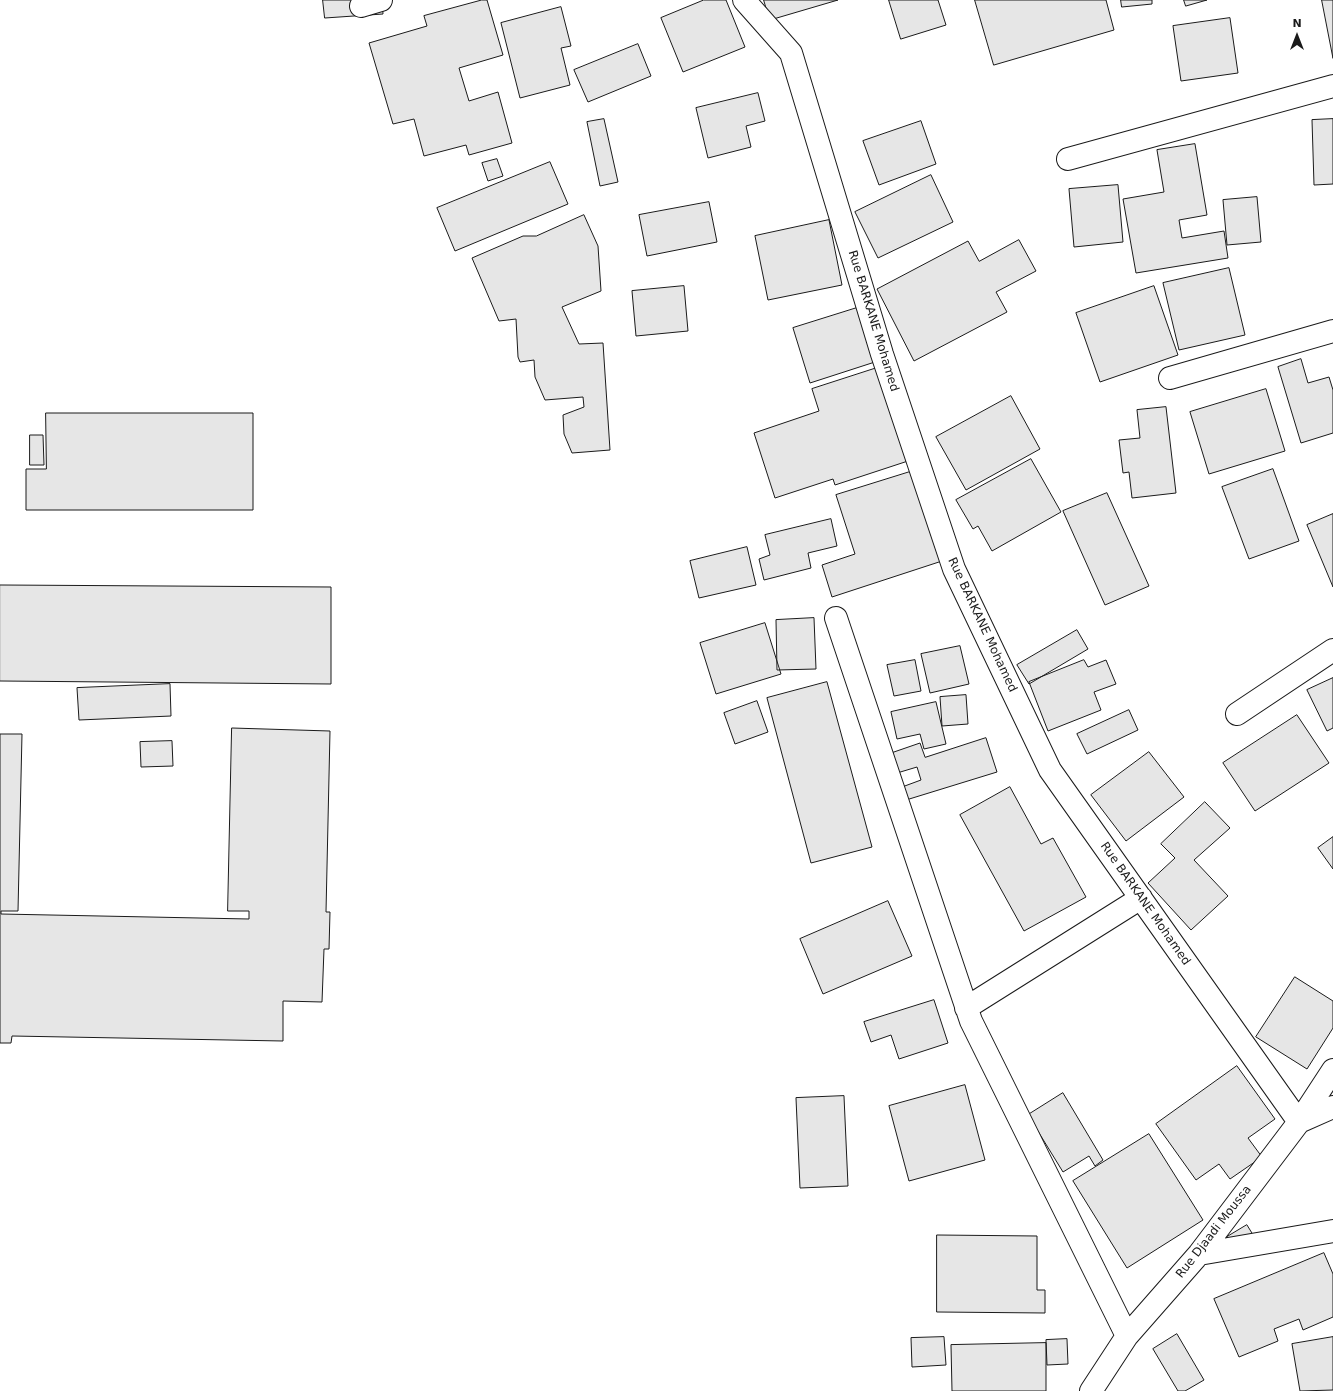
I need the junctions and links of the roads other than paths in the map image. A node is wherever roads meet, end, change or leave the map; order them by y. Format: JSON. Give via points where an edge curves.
{"nodes":[{"id":1,"x":744,"y":0,"type":"edge"},
{"id":2,"x":1333,"y":86,"type":"edge"},
{"id":3,"x":1068,"y":158,"type":"dead end"},
{"id":4,"x":1333,"y":331,"type":"edge"},
{"id":5,"x":1170,"y":378,"type":"dead end"},
{"id":6,"x":836,"y":618,"type":"dead end"},
{"id":7,"x":1333,"y":650,"type":"edge"},
{"id":8,"x":1237,"y":714,"type":"dead end"},
{"id":9,"x":1141,"y":898,"type":"junction"},
{"id":10,"x":966,"y":1008,"type":"junction"},
{"id":11,"x":1333,"y":1070,"type":"edge"},
{"id":12,"x":1333,"y":1107,"type":"edge"},
{"id":13,"x":1299,"y":1122,"type":"junction"},
{"id":14,"x":1333,"y":1231,"type":"edge"},
{"id":15,"x":1199,"y":1254,"type":"junction"},
{"id":16,"x":1128,"y":1336,"type":"junction"},
{"id":17,"x":1091,"y":1391,"type":"edge"}],
"edges":[{"from":1,"to":9,"type":"street","name":"Rue BARKANE Mohamed","via":[[791,52],[882,354],[954,569],[1050,770]]},
{"from":2,"to":3,"type":"street"},
{"from":4,"to":5,"type":"street"},
{"from":6,"to":10,"type":"street"},
{"from":7,"to":8,"type":"street"},
{"from":9,"to":10,"type":"street"},
{"from":9,"to":13,"type":"street","name":"Rue BARKANE Mohamed"},
{"from":10,"to":16,"type":"street"},
{"from":11,"to":13,"type":"street","name":"Rue Djaadi Moussa"},
{"from":12,"to":13,"type":"street"},
{"from":13,"to":15,"type":"street","name":"Rue Djaadi Moussa"},
{"from":14,"to":15,"type":"street"},
{"from":15,"to":16,"type":"street","name":"Rue Djaadi Moussa"},
{"from":16,"to":17,"type":"street","name":"Rue Djaadi Moussa"}]}
